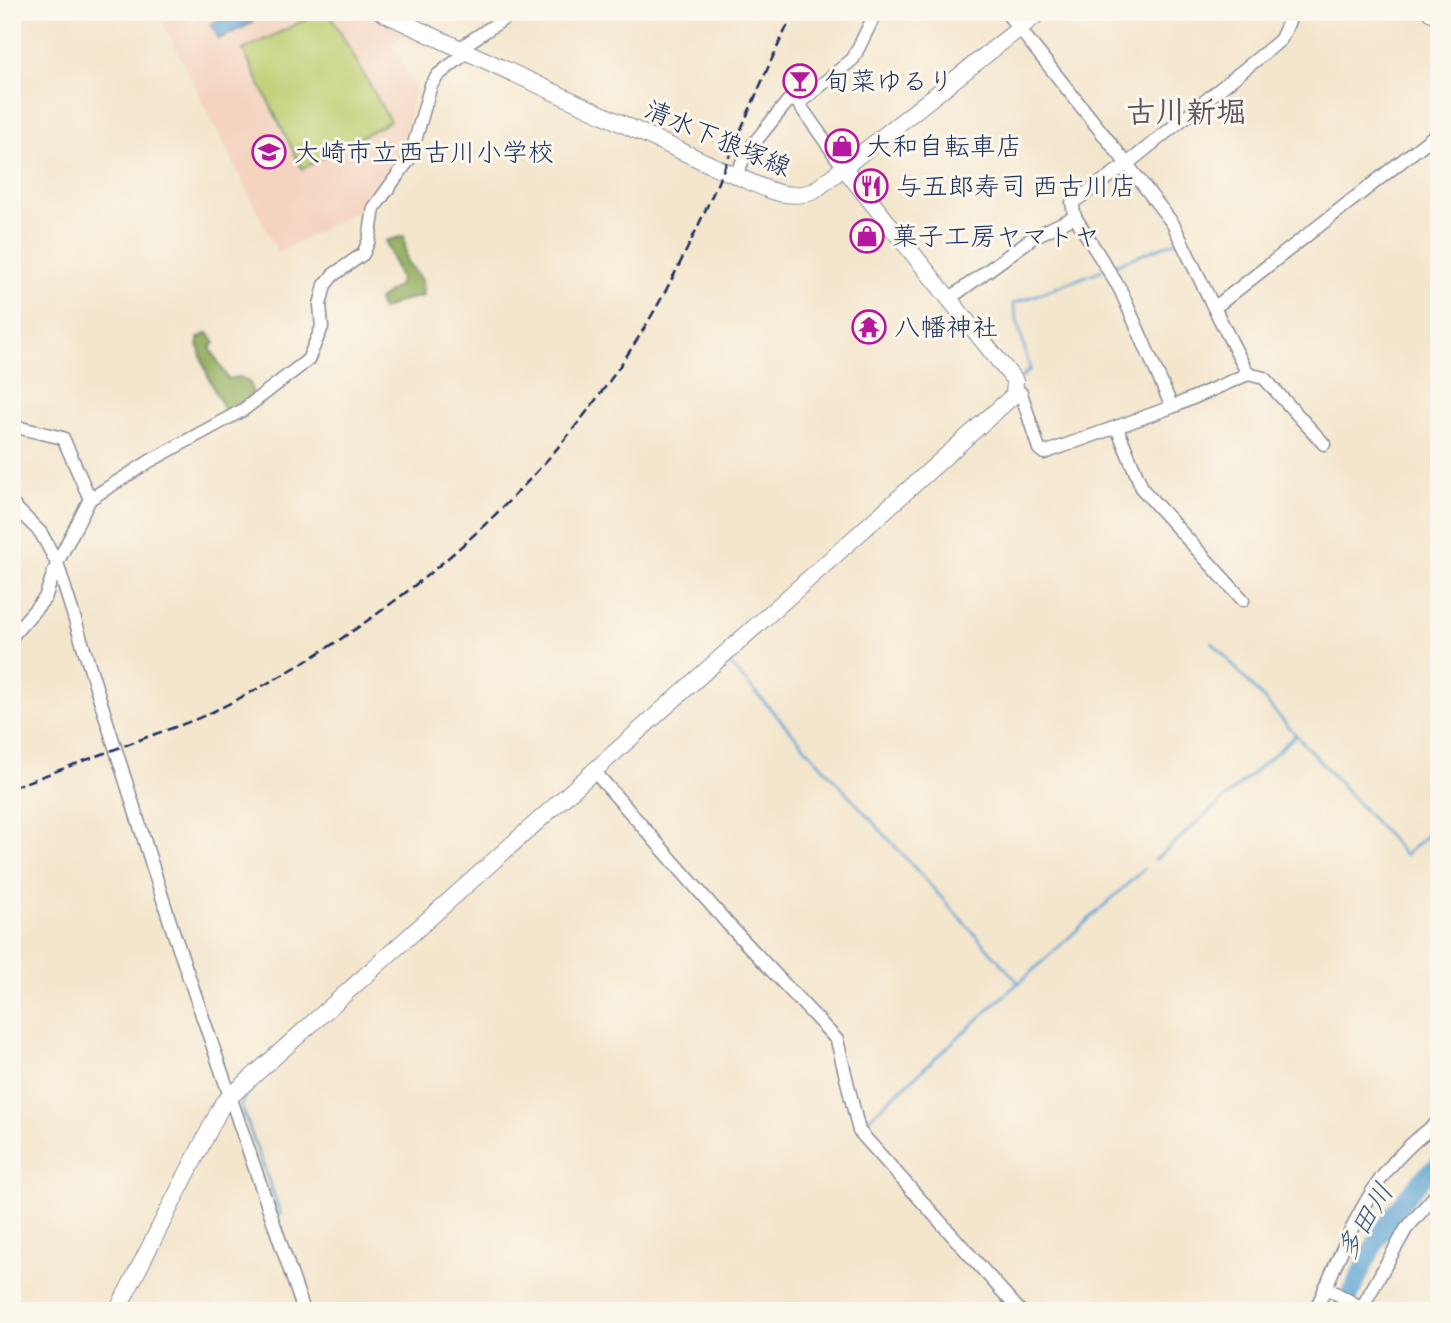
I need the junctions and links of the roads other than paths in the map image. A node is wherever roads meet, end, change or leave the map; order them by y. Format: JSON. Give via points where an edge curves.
{"nodes":[{"id":1,"x":381,"y":12,"type":"edge"},
{"id":2,"x":514,"y":12,"type":"edge"},
{"id":3,"x":876,"y":12,"type":"edge"},
{"id":4,"x":1006,"y":12,"type":"edge"},
{"id":5,"x":1040,"y":12,"type":"edge"},
{"id":6,"x":1293,"y":12,"type":"edge"},
{"id":7,"x":1430,"y":12,"type":"edge"},
{"id":8,"x":1439,"y":16,"type":"edge"},
{"id":9,"x":1019,"y":29,"type":"junction"},
{"id":10,"x":460,"y":48,"type":"junction"},
{"id":11,"x":796,"y":100,"type":"junction"},
{"id":12,"x":1439,"y":132,"type":"edge"},
{"id":13,"x":1127,"y":164,"type":"junction"},
{"id":14,"x":844,"y":168,"type":"junction"},
{"id":15,"x":736,"y":175,"type":"junction"},
{"id":16,"x":1075,"y":217,"type":"junction"},
{"id":17,"x":949,"y":299,"type":"junction"},
{"id":18,"x":1214,"y":308,"type":"junction"},
{"id":19,"x":1248,"y":374,"type":"junction"},
{"id":20,"x":1015,"y":388,"type":"junction"},
{"id":21,"x":1172,"y":407,"type":"junction"},
{"id":22,"x":12,"y":426,"type":"edge"},
{"id":23,"x":1117,"y":428,"type":"junction"},
{"id":24,"x":1324,"y":444,"type":"dead end"},
{"id":25,"x":90,"y":499,"type":"junction"},
{"id":26,"x":12,"y":504,"type":"edge"},
{"id":27,"x":57,"y":564,"type":"junction"},
{"id":28,"x":1243,"y":600,"type":"dead end"},
{"id":29,"x":12,"y":636,"type":"edge"},
{"id":30,"x":594,"y":771,"type":"junction"},
{"id":31,"x":228,"y":1098,"type":"junction"},
{"id":32,"x":1439,"y":1122,"type":"edge"},
{"id":33,"x":1439,"y":1191,"type":"edge"},
{"id":34,"x":1327,"y":1288,"type":"junction"},
{"id":35,"x":1362,"y":1309,"type":"edge"},
{"id":36,"x":117,"y":1311,"type":"edge"},
{"id":37,"x":304,"y":1311,"type":"edge"},
{"id":38,"x":1020,"y":1311,"type":"edge"},
{"id":39,"x":1315,"y":1311,"type":"edge"}],
"edges":[{"from":1,"to":10,"type":"street","name":"清水下狼塚線"},
{"from":2,"to":10,"type":"street"},
{"from":3,"to":11,"type":"street","via":[[853,59],[804,99]]},
{"from":4,"to":9,"type":"street"},
{"from":5,"to":9,"type":"street","name":"清水下狼塚線"},
{"from":6,"to":13,"type":"street","via":[[1281,39]]},
{"from":7,"to":8,"type":"street"},
{"from":9,"to":13,"type":"street"},
{"from":9,"to":14,"type":"street","name":"清水下狼塚線"},
{"from":10,"to":15,"type":"street","name":"清水下狼塚線"},
{"from":10,"to":25,"type":"street","via":[[461,57],[431,85],[410,158],[374,208],[363,254],[325,285],[321,327],[308,360],[243,410]]},
{"from":11,"to":14,"type":"street"},
{"from":11,"to":15,"type":"street","via":[[788,101],[747,152]]},
{"from":12,"to":18,"type":"street"},
{"from":13,"to":16,"type":"street","via":[[1072,203]]},
{"from":13,"to":18,"type":"street","via":[[1173,224]]},
{"from":14,"to":15,"type":"street","name":"清水下狼塚線","via":[[814,191],[797,196],[777,193]]},
{"from":14,"to":17,"type":"street"},
{"from":16,"to":17,"type":"street","via":[[1035,236]]},
{"from":16,"to":21,"type":"street","via":[[1108,267]]},
{"from":17,"to":20,"type":"street","via":[[1015,381]]},
{"from":18,"to":19,"type":"street"},
{"from":19,"to":21,"type":"street"},
{"from":19,"to":24,"type":"street","via":[[1264,378]]},
{"from":20,"to":23,"type":"street","via":[[1044,453]]},
{"from":20,"to":30,"type":"street","via":[[1014,395]]},
{"from":21,"to":23,"type":"street"},
{"from":22,"to":25,"type":"street","via":[[62,438]]},
{"from":23,"to":28,"type":"street","via":[[1143,490]]},
{"from":25,"to":27,"type":"street"},
{"from":26,"to":27,"type":"street","via":[[41,533]]},
{"from":27,"to":29,"type":"street","via":[[45,598]]},
{"from":27,"to":31,"type":"street"},
{"from":30,"to":31,"type":"street"},
{"from":30,"to":38,"type":"street","via":[[837,1040],[859,1131]]},
{"from":31,"to":36,"type":"street"},
{"from":31,"to":37,"type":"street"},
{"from":32,"to":34,"type":"street","via":[[1402,1150],[1375,1185]]},
{"from":33,"to":35,"type":"street","via":[[1406,1229]]},
{"from":34,"to":35,"type":"street"},
{"from":34,"to":39,"type":"street"}]}
